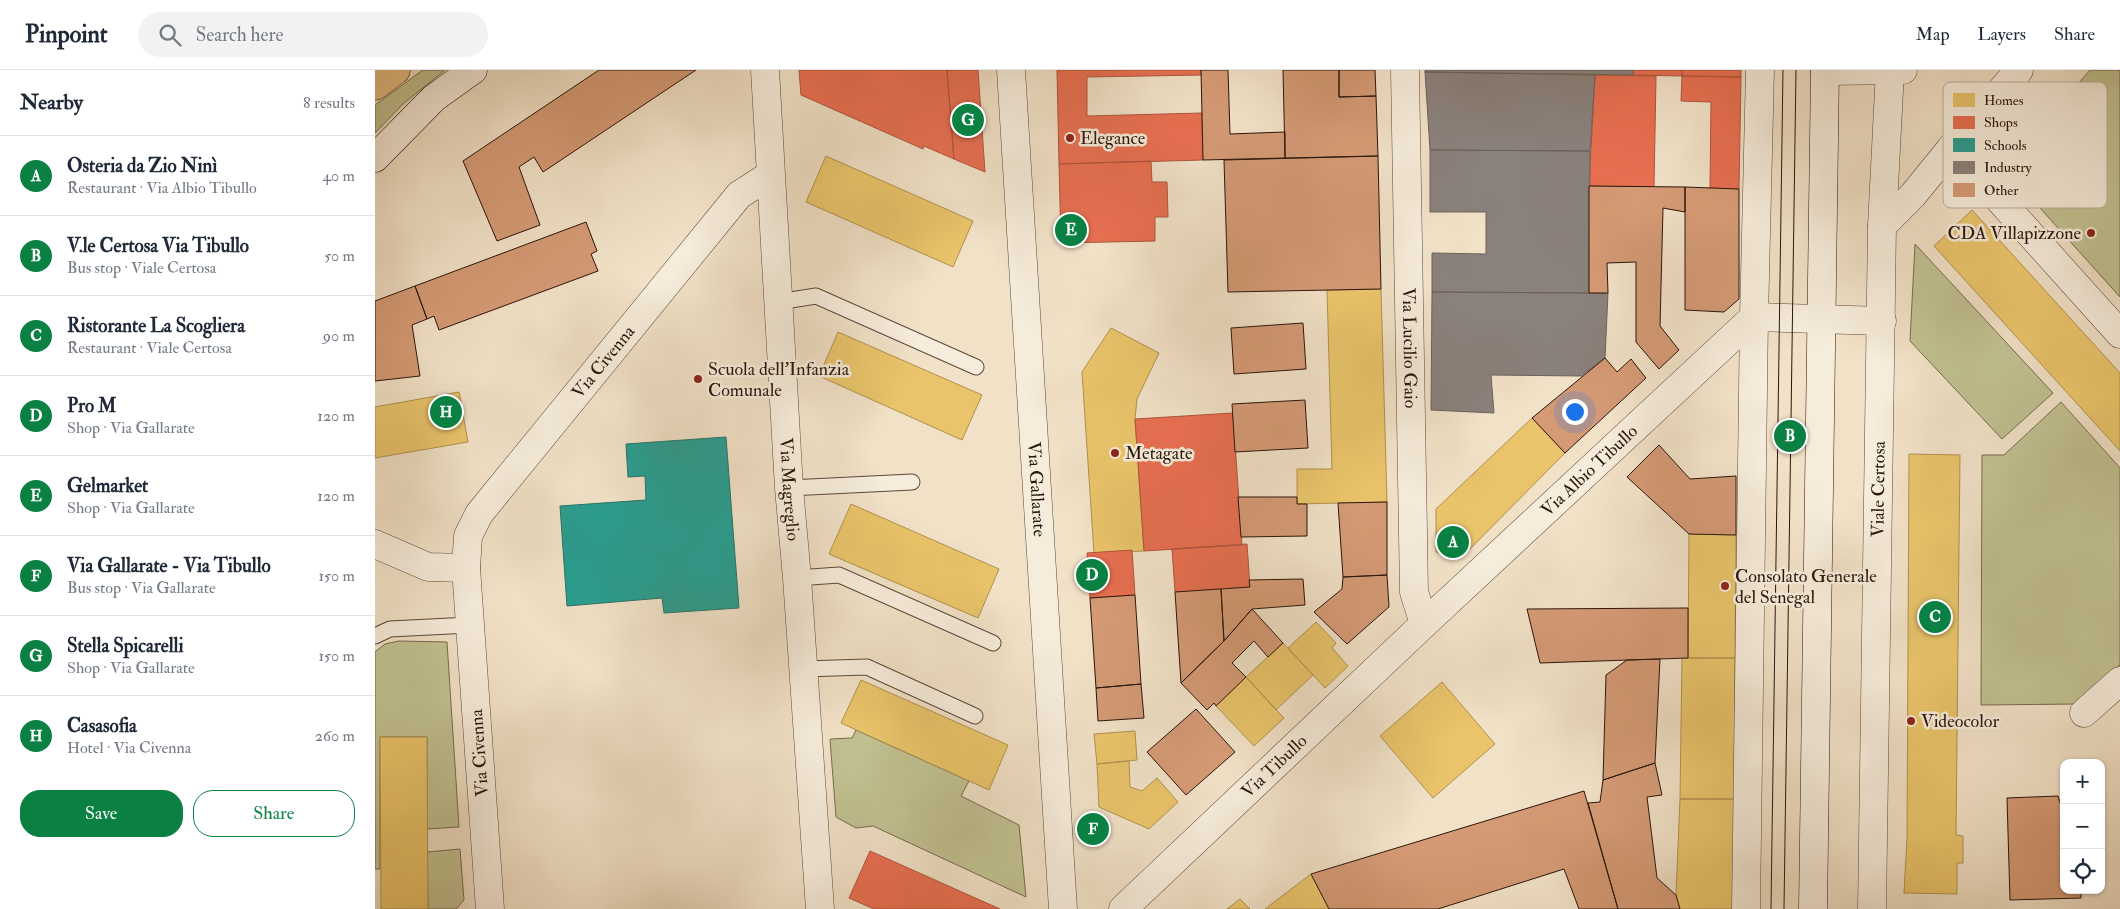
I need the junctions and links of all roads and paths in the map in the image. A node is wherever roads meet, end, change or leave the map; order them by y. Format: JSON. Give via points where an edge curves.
{"nodes":[{"id":1,"x":396,"y":70,"type":"edge"},
{"id":2,"x":473,"y":70,"type":"edge"},
{"id":3,"x":765,"y":70,"type":"edge"},
{"id":4,"x":1011,"y":70,"type":"edge"},
{"id":5,"x":1405,"y":70,"type":"edge"},
{"id":6,"x":1760,"y":70,"type":"edge"},
{"id":7,"x":1825,"y":70,"type":"edge"},
{"id":8,"x":1891,"y":70,"type":"edge"},
{"id":9,"x":1903,"y":70,"type":"edge"},
{"id":10,"x":2019,"y":70,"type":"edge"},
{"id":11,"x":2008,"y":82,"type":"edge"},
{"id":12,"x":375,"y":86,"type":"edge"},
{"id":13,"x":1943,"y":157,"type":"edge"},
{"id":14,"x":375,"y":158,"type":"edge"},
{"id":15,"x":770,"y":175,"type":"junction"},
{"id":16,"x":2006,"y":208,"type":"edge"},
{"id":17,"x":1882,"y":226,"type":"junction"},
{"id":18,"x":778,"y":302,"type":"junction"},
{"id":19,"x":1754,"y":317,"type":"junction"},
{"id":20,"x":1822,"y":319,"type":"junction"},
{"id":21,"x":1882,"y":321,"type":"junction"},
{"id":22,"x":2120,"y":334,"type":"edge"},
{"id":23,"x":976,"y":368,"type":"dead end"},
{"id":24,"x":911,"y":482,"type":"dead end"},
{"id":25,"x":789,"y":488,"type":"junction"},
{"id":26,"x":375,"y":544,"type":"edge"},
{"id":27,"x":467,"y":568,"type":"junction"},
{"id":28,"x":797,"y":578,"type":"junction"},
{"id":29,"x":1424,"y":624,"type":"junction"},
{"id":30,"x":470,"y":625,"type":"junction"},
{"id":31,"x":375,"y":636,"type":"edge"},
{"id":32,"x":993,"y":643,"type":"dead end"},
{"id":33,"x":803,"y":669,"type":"junction"},
{"id":34,"x":2120,"y":681,"type":"edge"},
{"id":35,"x":2084,"y":713,"type":"dead end"},
{"id":36,"x":975,"y":716,"type":"dead end"},
{"id":37,"x":488,"y":907,"type":"edge"},
{"id":38,"x":820,"y":909,"type":"edge"},
{"id":39,"x":1063,"y":909,"type":"edge"},
{"id":40,"x":1123,"y":909,"type":"edge"},
{"id":41,"x":1747,"y":909,"type":"edge"},
{"id":42,"x":1813,"y":909,"type":"edge"},
{"id":43,"x":1872,"y":909,"type":"edge"}],
"edges":[{"from":1,"to":12,"type":"highway"},
{"from":2,"to":14,"type":"street","via":[[434,98]]},
{"from":3,"to":15,"type":"street","name":"Via Magreglio"},
{"from":4,"to":39,"type":"street","name":"Via Gallarate"},
{"from":5,"to":29,"type":"street","name":"Via Lucilio Gaio","via":[[1414,592]]},
{"from":6,"to":19,"type":"street"},
{"from":7,"to":8,"type":"street"},
{"from":7,"to":20,"type":"street"},
{"from":8,"to":9,"type":"street"},
{"from":8,"to":17,"type":"street","name":"Viale Certosa"},
{"from":10,"to":11,"type":"street"},
{"from":13,"to":17,"type":"street","via":[[1913,196]]},
{"from":15,"to":18,"type":"street","name":"Via Magreglio"},
{"from":15,"to":27,"type":"street","name":"Via Civenna","via":[[739,195],[479,514],[468,536]]},
{"from":16,"to":22,"type":"street"},
{"from":17,"to":21,"type":"street","name":"Viale Certosa"},
{"from":18,"to":23,"type":"lane","via":[[817,296]]},
{"from":18,"to":25,"type":"street","name":"Via Magreglio"},
{"from":19,"to":20,"type":"street"},
{"from":19,"to":29,"type":"street","name":"Via Albio Tibullo"},
{"from":19,"to":41,"type":"street"},
{"from":20,"to":21,"type":"street"},
{"from":20,"to":42,"type":"street"},
{"from":21,"to":43,"type":"street","name":"Viale Certosa"},
{"from":24,"to":25,"type":"lane"},
{"from":25,"to":28,"type":"street","name":"Via Magreglio"},
{"from":26,"to":27,"type":"street","via":[[428,567]]},
{"from":27,"to":30,"type":"street","name":"Via Civenna"},
{"from":28,"to":32,"type":"lane","via":[[839,575]]},
{"from":28,"to":33,"type":"street","name":"Via Magreglio"},
{"from":29,"to":40,"type":"street","name":"Via Tibullo"},
{"from":30,"to":31,"type":"lane","via":[[390,629]]},
{"from":30,"to":37,"type":"street","name":"Via Civenna"},
{"from":33,"to":36,"type":"lane","via":[[867,667]]},
{"from":33,"to":38,"type":"street","name":"Via Magreglio"},
{"from":34,"to":35,"type":"street"}]}
